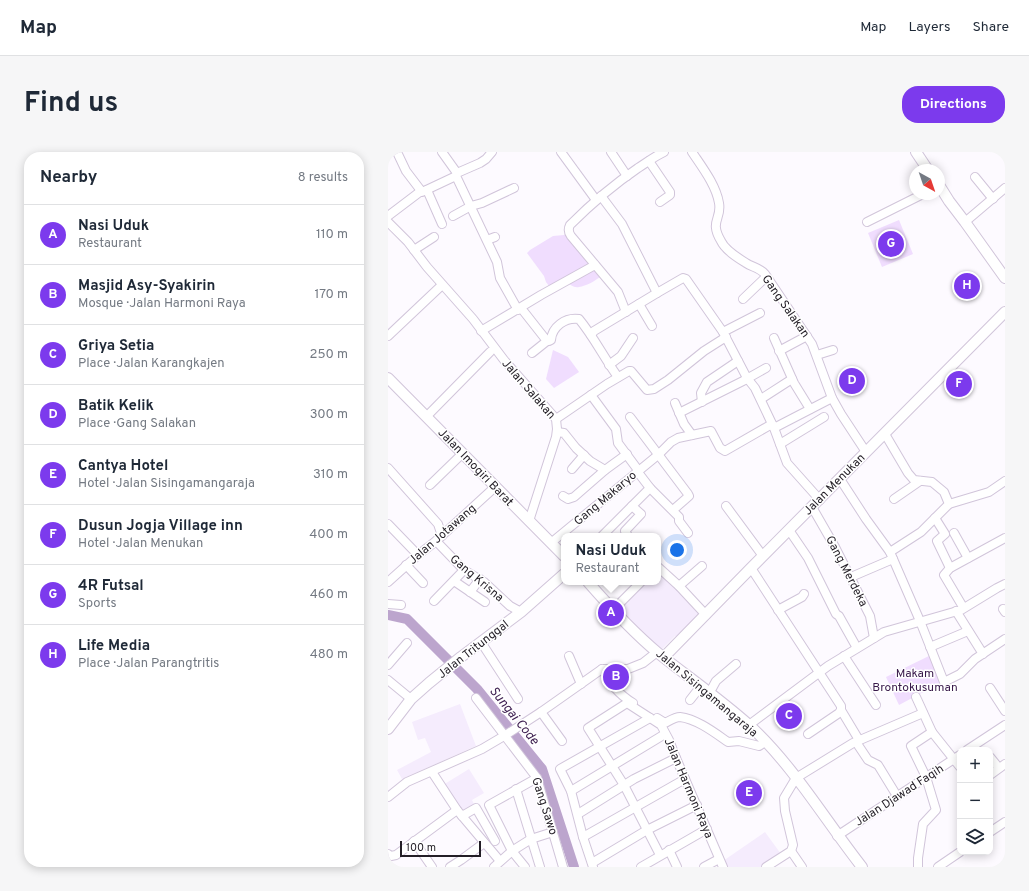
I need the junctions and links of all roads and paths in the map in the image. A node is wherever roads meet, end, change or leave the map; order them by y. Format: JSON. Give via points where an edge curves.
{"nodes":[{"id":1,"x":397,"y":152,"type":"edge"},
{"id":2,"x":442,"y":152,"type":"edge"},
{"id":3,"x":492,"y":152,"type":"edge"},
{"id":4,"x":561,"y":152,"type":"edge"},
{"id":5,"x":611,"y":152,"type":"edge"},
{"id":6,"x":692,"y":152,"type":"edge"},
{"id":7,"x":916,"y":152,"type":"edge"},
{"id":8,"x":660,"y":153,"type":"edge"},
{"id":9,"x":649,"y":161,"type":"junction"},
{"id":10,"x":924,"y":164,"type":"edge"},
{"id":11,"x":457,"y":175,"type":"junction"},
{"id":12,"x":627,"y":176,"type":"junction"},
{"id":13,"x":975,"y":177,"type":"dead end"},
{"id":14,"x":514,"y":188,"type":"dead end"},
{"id":15,"x":1005,"y":188,"type":"edge"},
{"id":16,"x":424,"y":190,"type":"junction"},
{"id":17,"x":945,"y":195,"type":"edge"},
{"id":18,"x":598,"y":198,"type":"junction"},
{"id":19,"x":993,"y":199,"type":"junction"},
{"id":20,"x":911,"y":200,"type":"edge"},
{"id":21,"x":660,"y":202,"type":"dead end"},
{"id":22,"x":471,"y":206,"type":"junction"},
{"id":23,"x":388,"y":216,"type":"edge"},
{"id":24,"x":453,"y":216,"type":"dead end"},
{"id":25,"x":388,"y":222,"type":"edge"},
{"id":26,"x":867,"y":222,"type":"dead end"},
{"id":27,"x":966,"y":222,"type":"junction"},
{"id":28,"x":442,"y":224,"type":"dead end"},
{"id":29,"x":495,"y":236,"type":"dead end"},
{"id":30,"x":434,"y":237,"type":"dead end"},
{"id":31,"x":487,"y":240,"type":"junction"},
{"id":32,"x":414,"y":250,"type":"junction"},
{"id":33,"x":595,"y":265,"type":"junction"},
{"id":34,"x":766,"y":277,"type":"junction"},
{"id":35,"x":1005,"y":278,"type":"edge"},
{"id":36,"x":442,"y":284,"type":"junction"},
{"id":37,"x":657,"y":293,"type":"junction"},
{"id":38,"x":743,"y":299,"type":"dead end"},
{"id":39,"x":639,"y":304,"type":"junction"},
{"id":40,"x":519,"y":309,"type":"junction"},
{"id":41,"x":626,"y":312,"type":"junction"},
{"id":42,"x":760,"y":312,"type":"dead end"},
{"id":43,"x":1005,"y":312,"type":"edge"},
{"id":44,"x":652,"y":326,"type":"dead end"},
{"id":45,"x":481,"y":331,"type":"junction"},
{"id":46,"x":725,"y":334,"type":"junction"},
{"id":47,"x":591,"y":335,"type":"junction"},
{"id":48,"x":388,"y":336,"type":"edge"},
{"id":49,"x":807,"y":336,"type":"junction"},
{"id":50,"x":633,"y":338,"type":"dead end"},
{"id":51,"x":774,"y":338,"type":"dead end"},
{"id":52,"x":547,"y":341,"type":"junction"},
{"id":53,"x":833,"y":350,"type":"dead end"},
{"id":54,"x":779,"y":351,"type":"junction"},
{"id":55,"x":490,"y":352,"type":"dead end"},
{"id":56,"x":532,"y":352,"type":"dead end"},
{"id":57,"x":817,"y":355,"type":"junction"},
{"id":58,"x":738,"y":361,"type":"junction"},
{"id":59,"x":609,"y":365,"type":"junction"},
{"id":60,"x":766,"y":368,"type":"dead end"},
{"id":61,"x":618,"y":377,"type":"junction"},
{"id":62,"x":747,"y":378,"type":"junction"},
{"id":63,"x":792,"y":379,"type":"junction"},
{"id":64,"x":389,"y":382,"type":"edge"},
{"id":65,"x":591,"y":395,"type":"junction"},
{"id":66,"x":832,"y":398,"type":"junction"},
{"id":67,"x":760,"y":399,"type":"junction"},
{"id":68,"x":702,"y":402,"type":"junction"},
{"id":69,"x":675,"y":403,"type":"dead end"},
{"id":70,"x":810,"y":409,"type":"junction"},
{"id":71,"x":679,"y":413,"type":"junction"},
{"id":72,"x":427,"y":416,"type":"junction"},
{"id":73,"x":630,"y":417,"type":"dead end"},
{"id":74,"x":824,"y":417,"type":"dead end"},
{"id":75,"x":558,"y":418,"type":"junction"},
{"id":76,"x":773,"y":426,"type":"junction"},
{"id":77,"x":559,"y":432,"type":"junction"},
{"id":78,"x":885,"y":434,"type":"junction"},
{"id":79,"x":692,"y":435,"type":"junction"},
{"id":80,"x":780,"y":444,"type":"junction"},
{"id":81,"x":866,"y":452,"type":"junction"},
{"id":82,"x":463,"y":453,"type":"junction"},
{"id":83,"x":627,"y":454,"type":"junction"},
{"id":84,"x":584,"y":455,"type":"junction"},
{"id":85,"x":658,"y":455,"type":"junction"},
{"id":86,"x":388,"y":468,"type":"edge"},
{"id":87,"x":572,"y":469,"type":"dead end"},
{"id":88,"x":604,"y":470,"type":"junction"},
{"id":89,"x":638,"y":471,"type":"junction"},
{"id":90,"x":840,"y":479,"type":"junction"},
{"id":91,"x":920,"y":481,"type":"junction"},
{"id":92,"x":1005,"y":482,"type":"edge"},
{"id":93,"x":430,"y":485,"type":"dead end"},
{"id":94,"x":495,"y":487,"type":"junction"},
{"id":95,"x":650,"y":488,"type":"junction"},
{"id":96,"x":563,"y":496,"type":"dead end"},
{"id":97,"x":894,"y":499,"type":"dead end"},
{"id":98,"x":820,"y":500,"type":"junction"},
{"id":99,"x":949,"y":504,"type":"junction"},
{"id":100,"x":632,"y":506,"type":"junction"},
{"id":101,"x":726,"y":506,"type":"dead end"},
{"id":102,"x":812,"y":506,"type":"junction"},
{"id":103,"x":673,"y":510,"type":"junction"},
{"id":104,"x":934,"y":518,"type":"junction"},
{"id":105,"x":529,"y":520,"type":"junction"},
{"id":106,"x":388,"y":524,"type":"edge"},
{"id":107,"x":789,"y":530,"type":"junction"},
{"id":108,"x":563,"y":533,"type":"edge"},
{"id":109,"x":605,"y":533,"type":"edge"},
{"id":110,"x":627,"y":533,"type":"edge"},
{"id":111,"x":688,"y":533,"type":"dead end"},
{"id":112,"x":954,"y":533,"type":"dead end"},
{"id":113,"x":561,"y":535,"type":"edge"},
{"id":114,"x":1005,"y":538,"type":"edge"},
{"id":115,"x":439,"y":539,"type":"junction"},
{"id":116,"x":552,"y":542,"type":"junction"},
{"id":117,"x":561,"y":552,"type":"edge"},
{"id":118,"x":418,"y":555,"type":"junction"},
{"id":119,"x":764,"y":556,"type":"junction"},
{"id":120,"x":892,"y":556,"type":"junction"},
{"id":121,"x":968,"y":558,"type":"junction"},
{"id":122,"x":406,"y":565,"type":"junction"},
{"id":123,"x":702,"y":566,"type":"dead end"},
{"id":124,"x":750,"y":568,"type":"junction"},
{"id":125,"x":950,"y":568,"type":"junction"},
{"id":126,"x":464,"y":570,"type":"junction"},
{"id":127,"x":661,"y":570,"type":"edge"},
{"id":128,"x":561,"y":577,"type":"edge"},
{"id":129,"x":851,"y":577,"type":"junction"},
{"id":130,"x":480,"y":579,"type":"junction"},
{"id":131,"x":454,"y":581,"type":"junction"},
{"id":132,"x":388,"y":582,"type":"edge"},
{"id":133,"x":422,"y":583,"type":"dead end"},
{"id":134,"x":1005,"y":584,"type":"edge"},
{"id":135,"x":591,"y":585,"type":"edge"},
{"id":136,"x":638,"y":585,"type":"edge"},
{"id":137,"x":679,"y":586,"type":"junction"},
{"id":138,"x":470,"y":592,"type":"junction"},
{"id":139,"x":804,"y":594,"type":"dead end"},
{"id":140,"x":434,"y":601,"type":"dead end"},
{"id":141,"x":485,"y":602,"type":"dead end"},
{"id":142,"x":388,"y":604,"type":"edge"},
{"id":143,"x":401,"y":605,"type":"dead end"},
{"id":144,"x":959,"y":609,"type":"junction"},
{"id":145,"x":613,"y":610,"type":"junction"},
{"id":146,"x":778,"y":610,"type":"junction"},
{"id":147,"x":521,"y":612,"type":"junction"},
{"id":148,"x":706,"y":615,"type":"junction"},
{"id":149,"x":920,"y":620,"type":"junction"},
{"id":150,"x":968,"y":631,"type":"junction"},
{"id":151,"x":874,"y":638,"type":"junction"},
{"id":152,"x":1005,"y":639,"type":"edge"},
{"id":153,"x":481,"y":642,"type":"junction"},
{"id":154,"x":407,"y":643,"type":"dead end"},
{"id":155,"x":930,"y":647,"type":"junction"},
{"id":156,"x":857,"y":648,"type":"junction"},
{"id":157,"x":983,"y":654,"type":"junction"},
{"id":158,"x":661,"y":655,"type":"junction"},
{"id":159,"x":569,"y":656,"type":"dead end"},
{"id":160,"x":844,"y":656,"type":"junction"},
{"id":161,"x":736,"y":664,"type":"dead end"},
{"id":162,"x":388,"y":665,"type":"edge"},
{"id":163,"x":602,"y":669,"type":"junction"},
{"id":164,"x":818,"y":673,"type":"junction"},
{"id":165,"x":388,"y":680,"type":"edge"},
{"id":166,"x":581,"y":684,"type":"junction"},
{"id":167,"x":701,"y":686,"type":"junction"},
{"id":168,"x":990,"y":688,"type":"dead end"},
{"id":169,"x":710,"y":692,"type":"junction"},
{"id":170,"x":916,"y":697,"type":"dead end"},
{"id":171,"x":476,"y":698,"type":"dead end"},
{"id":172,"x":411,"y":699,"type":"junction"},
{"id":173,"x":518,"y":699,"type":"dead end"},
{"id":174,"x":690,"y":700,"type":"dead end"},
{"id":175,"x":876,"y":705,"type":"dead end"},
{"id":176,"x":841,"y":710,"type":"junction"},
{"id":177,"x":1005,"y":711,"type":"edge"},
{"id":178,"x":541,"y":712,"type":"junction"},
{"id":179,"x":923,"y":713,"type":"junction"},
{"id":180,"x":650,"y":718,"type":"junction"},
{"id":181,"x":749,"y":725,"type":"junction"},
{"id":182,"x":1005,"y":725,"type":"edge"},
{"id":183,"x":388,"y":729,"type":"edge"},
{"id":184,"x":932,"y":732,"type":"junction"},
{"id":185,"x":665,"y":734,"type":"junction"},
{"id":186,"x":808,"y":734,"type":"dead end"},
{"id":187,"x":506,"y":735,"type":"junction"},
{"id":188,"x":562,"y":741,"type":"dead end"},
{"id":189,"x":858,"y":741,"type":"junction"},
{"id":190,"x":765,"y":742,"type":"junction"},
{"id":191,"x":978,"y":742,"type":"junction"},
{"id":192,"x":600,"y":746,"type":"junction"},
{"id":193,"x":971,"y":747,"type":"edge"},
{"id":194,"x":982,"y":747,"type":"edge"},
{"id":195,"x":957,"y":757,"type":"edge"},
{"id":196,"x":676,"y":758,"type":"junction"},
{"id":197,"x":993,"y":759,"type":"edge"},
{"id":198,"x":612,"y":766,"type":"junction"},
{"id":199,"x":1002,"y":766,"type":"edge"},
{"id":200,"x":432,"y":772,"type":"junction"},
{"id":201,"x":993,"y":773,"type":"edge"},
{"id":202,"x":537,"y":778,"type":"junction"},
{"id":203,"x":796,"y":778,"type":"junction"},
{"id":204,"x":926,"y":778,"type":"junction"},
{"id":205,"x":685,"y":779,"type":"junction"},
{"id":206,"x":624,"y":785,"type":"junction"},
{"id":207,"x":516,"y":789,"type":"junction"},
{"id":208,"x":571,"y":791,"type":"junction"},
{"id":209,"x":897,"y":796,"type":"junction"},
{"id":210,"x":388,"y":797,"type":"edge"},
{"id":211,"x":696,"y":805,"type":"junction"},
{"id":212,"x":634,"y":808,"type":"junction"},
{"id":213,"x":459,"y":813,"type":"junction"},
{"id":214,"x":578,"y":814,"type":"junction"},
{"id":215,"x":1005,"y":822,"type":"edge"},
{"id":216,"x":706,"y":829,"type":"junction"},
{"id":217,"x":646,"y":830,"type":"junction"},
{"id":218,"x":993,"y":830,"type":"edge"},
{"id":219,"x":553,"y":832,"type":"junction"},
{"id":220,"x":837,"y":836,"type":"junction"},
{"id":221,"x":584,"y":837,"type":"junction"},
{"id":222,"x":531,"y":839,"type":"junction"},
{"id":223,"x":414,"y":841,"type":"junction"},
{"id":224,"x":495,"y":841,"type":"dead end"},
{"id":225,"x":484,"y":843,"type":"junction"},
{"id":226,"x":669,"y":850,"type":"junction"},
{"id":227,"x":512,"y":851,"type":"junction"},
{"id":228,"x":791,"y":851,"type":"junction"},
{"id":229,"x":388,"y":854,"type":"edge"},
{"id":230,"x":957,"y":854,"type":"edge"},
{"id":231,"x":660,"y":856,"type":"junction"},
{"id":232,"x":719,"y":859,"type":"junction"},
{"id":233,"x":500,"y":861,"type":"junction"},
{"id":234,"x":464,"y":864,"type":"edge"},
{"id":235,"x":562,"y":864,"type":"edge"},
{"id":236,"x":652,"y":864,"type":"edge"},
{"id":237,"x":593,"y":865,"type":"edge"},
{"id":238,"x":432,"y":867,"type":"edge"},
{"id":239,"x":450,"y":867,"type":"edge"},
{"id":240,"x":494,"y":867,"type":"edge"},
{"id":241,"x":525,"y":867,"type":"edge"},
{"id":242,"x":540,"y":867,"type":"edge"},
{"id":243,"x":640,"y":867,"type":"edge"},
{"id":244,"x":677,"y":867,"type":"edge"},
{"id":245,"x":704,"y":867,"type":"edge"},
{"id":246,"x":723,"y":867,"type":"edge"},
{"id":247,"x":766,"y":867,"type":"edge"},
{"id":248,"x":802,"y":867,"type":"edge"},
{"id":249,"x":862,"y":867,"type":"edge"},
{"id":250,"x":918,"y":867,"type":"edge"},
{"id":251,"x":938,"y":867,"type":"edge"}],
"edges":[{"from":1,"to":16,"type":"street","via":[[406,171]]},
{"from":2,"to":11,"type":"street"},
{"from":3,"to":11,"type":"street","via":[[480,163]]},
{"from":4,"to":18,"type":"street"},
{"from":5,"to":12,"type":"street"},
{"from":6,"to":34,"type":"street","name":"Gang Salakan","via":[[709,178],[719,202],[715,228],[721,242],[743,261],[761,270]]},
{"from":7,"to":10,"type":"main road"},
{"from":8,"to":9,"type":"street"},
{"from":9,"to":12,"type":"street"},
{"from":9,"to":21,"type":"street","via":[[670,192]]},
{"from":11,"to":16,"type":"street"},
{"from":11,"to":22,"type":"street"},
{"from":12,"to":18,"type":"street"},
{"from":13,"to":19,"type":"street"},
{"from":14,"to":22,"type":"street"},
{"from":15,"to":19,"type":"street"},
{"from":16,"to":23,"type":"street"},
{"from":16,"to":28,"type":"street"},
{"from":17,"to":27,"type":"main road"},
{"from":18,"to":33,"type":"street","via":[[568,230]]},
{"from":18,"to":37,"type":"street","via":[[622,224]]},
{"from":19,"to":27,"type":"street"},
{"from":20,"to":26,"type":"street"},
{"from":22,"to":24,"type":"street"},
{"from":22,"to":31,"type":"street"},
{"from":25,"to":32,"type":"street","name":"Jalan Salakan"},
{"from":27,"to":35,"type":"main road"},
{"from":29,"to":31,"type":"street"},
{"from":30,"to":32,"type":"street"},
{"from":31,"to":40,"type":"street","via":[[497,262],[500,278]]},
{"from":32,"to":36,"type":"street","name":"Jalan Salakan"},
{"from":33,"to":40,"type":"street"},
{"from":33,"to":41,"type":"street","via":[[618,292]]},
{"from":34,"to":38,"type":"street"},
{"from":34,"to":49,"type":"street","name":"Gang Salakan"},
{"from":36,"to":45,"type":"street","name":"Jalan Salakan"},
{"from":36,"to":48,"type":"street"},
{"from":37,"to":39,"type":"street"},
{"from":37,"to":46,"type":"street","via":[[686,278]]},
{"from":39,"to":41,"type":"street"},
{"from":39,"to":44,"type":"street"},
{"from":40,"to":45,"type":"street"},
{"from":40,"to":52,"type":"street"},
{"from":41,"to":47,"type":"street"},
{"from":42,"to":46,"type":"street"},
{"from":43,"to":78,"type":"main road","name":"Jalan Menukan"},
{"from":45,"to":75,"type":"street","name":"Jalan Salakan"},
{"from":46,"to":58,"type":"street"},
{"from":46,"to":61,"type":"street","via":[[654,390],[647,390],[631,371]]},
{"from":47,"to":52,"type":"street","via":[[576,318],[560,324],[553,331],[551,341]]},
{"from":47,"to":59,"type":"street"},
{"from":49,"to":54,"type":"street"},
{"from":49,"to":57,"type":"street","name":"Gang Salakan"},
{"from":50,"to":59,"type":"street","via":[[621,356]]},
{"from":51,"to":54,"type":"street"},
{"from":52,"to":56,"type":"street"},
{"from":53,"to":57,"type":"street"},
{"from":54,"to":63,"type":"street"},
{"from":55,"to":72,"type":"street"},
{"from":57,"to":66,"type":"street","name":"Gang Salakan"},
{"from":58,"to":62,"type":"street"},
{"from":58,"to":68,"type":"street","via":[[707,382],[701,393]]},
{"from":59,"to":61,"type":"street"},
{"from":60,"to":62,"type":"street"},
{"from":61,"to":65,"type":"street"},
{"from":62,"to":67,"type":"street"},
{"from":62,"to":68,"type":"street"},
{"from":63,"to":67,"type":"street"},
{"from":63,"to":70,"type":"street"},
{"from":64,"to":72,"type":"main road","name":"Jalan Imogiri Barat"},
{"from":65,"to":75,"type":"street"},
{"from":65,"to":83,"type":"street","via":[[616,429],[618,443]]},
{"from":66,"to":70,"type":"street"},
{"from":66,"to":81,"type":"street","name":"Gang Salakan"},
{"from":67,"to":76,"type":"street"},
{"from":68,"to":71,"type":"street"},
{"from":69,"to":71,"type":"street"},
{"from":70,"to":76,"type":"street"},
{"from":71,"to":79,"type":"street"},
{"from":72,"to":82,"type":"main road","name":"Jalan Imogiri Barat"},
{"from":73,"to":85,"type":"street"},
{"from":74,"to":80,"type":"street"},
{"from":75,"to":77,"type":"street","name":"Jalan Salakan"},
{"from":76,"to":79,"type":"street","name":"Gang Makaryo","via":[[725,451],[720,448],[711,431]]},
{"from":76,"to":80,"type":"street"},
{"from":77,"to":84,"type":"street"},
{"from":77,"to":105,"type":"street","name":"Jalan Salakan"},
{"from":78,"to":81,"type":"main road","name":"Jalan Menukan"},
{"from":78,"to":91,"type":"street","via":[[908,473],[914,480]]},
{"from":79,"to":85,"type":"street","name":"Gang Makaryo","via":[[674,440]]},
{"from":80,"to":98,"type":"street","via":[[790,466]]},
{"from":81,"to":90,"type":"main road","name":"Jalan Menukan"},
{"from":82,"to":93,"type":"street"},
{"from":82,"to":94,"type":"main road","name":"Jalan Imogiri Barat"},
{"from":83,"to":88,"type":"street"},
{"from":83,"to":89,"type":"street"},
{"from":84,"to":87,"type":"street"},
{"from":84,"to":88,"type":"street"},
{"from":85,"to":89,"type":"street","name":"Gang Makaryo"},
{"from":85,"to":103,"type":"street","via":[[689,496]]},
{"from":86,"to":115,"type":"street","name":"Gang Krisna","via":[[438,524]]},
{"from":88,"to":96,"type":"street","via":[[574,497]]},
{"from":89,"to":95,"type":"street"},
{"from":89,"to":108,"type":"street","name":"Gang Makaryo"},
{"from":90,"to":98,"type":"main road","name":"Jalan Menukan"},
{"from":90,"to":120,"type":"street"},
{"from":91,"to":97,"type":"street"},
{"from":91,"to":99,"type":"street","via":[[932,482],[944,492]]},
{"from":92,"to":99,"type":"street","via":[[988,492]]},
{"from":94,"to":105,"type":"main road","name":"Jalan Imogiri Barat"},
{"from":94,"to":115,"type":"street","name":"Jalan Jotawang"},
{"from":95,"to":100,"type":"street"},
{"from":95,"to":103,"type":"street"},
{"from":98,"to":102,"type":"main road","name":"Jalan Menukan"},
{"from":99,"to":104,"type":"street"},
{"from":100,"to":109,"type":"street"},
{"from":100,"to":110,"type":"street","via":[[641,514]]},
{"from":101,"to":119,"type":"street"},
{"from":102,"to":107,"type":"main road","name":"Jalan Menukan"},
{"from":102,"to":129,"type":"street","name":"Gang Merdeka"},
{"from":103,"to":111,"type":"street"},
{"from":104,"to":120,"type":"street"},
{"from":104,"to":125,"type":"street","via":[[945,534],[937,541]]},
{"from":105,"to":116,"type":"main road","name":"Jalan Imogiri Barat"},
{"from":106,"to":118,"type":"street"},
{"from":107,"to":119,"type":"main road","name":"Jalan Menukan"},
{"from":107,"to":156,"type":"street","via":[[808,558],[836,614]]},
{"from":112,"to":121,"type":"street"},
{"from":113,"to":116,"type":"street","name":"Gang Makaryo"},
{"from":114,"to":121,"type":"street"},
{"from":115,"to":118,"type":"street","name":"Jalan Jotawang"},
{"from":115,"to":126,"type":"street","name":"Gang Krisna"},
{"from":116,"to":117,"type":"main road","name":"Jalan Imogiri Barat"},
{"from":118,"to":122,"type":"street","name":"Jalan Jotawang"},
{"from":119,"to":124,"type":"main road","name":"Jalan Menukan"},
{"from":120,"to":129,"type":"street"},
{"from":120,"to":149,"type":"street"},
{"from":121,"to":125,"type":"street"},
{"from":122,"to":132,"type":"street","name":"Jalan Jotawang"},
{"from":122,"to":133,"type":"street"},
{"from":123,"to":137,"type":"street"},
{"from":124,"to":146,"type":"street"},
{"from":124,"to":148,"type":"main road","name":"Jalan Menukan"},
{"from":125,"to":144,"type":"street","via":[[944,574]]},
{"from":126,"to":130,"type":"street","name":"Gang Krisna"},
{"from":126,"to":131,"type":"street"},
{"from":127,"to":137,"type":"street"},
{"from":128,"to":147,"type":"main road","name":"Jalan Tritunggal"},
{"from":129,"to":151,"type":"street","name":"Gang Merdeka","via":[[870,616]]},
{"from":130,"to":138,"type":"street"},
{"from":130,"to":147,"type":"street","name":"Gang Krisna","via":[[510,606]]},
{"from":131,"to":138,"type":"street"},
{"from":131,"to":140,"type":"street"},
{"from":134,"to":144,"type":"street"},
{"from":135,"to":145,"type":"main road","name":"Jalan Sisingamangaraja"},
{"from":136,"to":145,"type":"street"},
{"from":137,"to":148,"type":"street"},
{"from":138,"to":141,"type":"street"},
{"from":139,"to":146,"type":"street"},
{"from":142,"to":143,"type":"street"},
{"from":144,"to":149,"type":"street"},
{"from":144,"to":150,"type":"street"},
{"from":145,"to":158,"type":"main road","name":"Jalan Sisingamangaraja"},
{"from":146,"to":164,"type":"street"},
{"from":147,"to":153,"type":"main road","name":"Jalan Tritunggal"},
{"from":148,"to":158,"type":"main road","name":"Jalan Menukan"},
{"from":149,"to":151,"type":"street"},
{"from":149,"to":155,"type":"street"},
{"from":150,"to":155,"type":"street"},
{"from":150,"to":157,"type":"street"},
{"from":151,"to":156,"type":"street"},
{"from":152,"to":157,"type":"street"},
{"from":153,"to":172,"type":"main road","name":"Jalan Tritunggal"},
{"from":153,"to":173,"type":"street"},
{"from":154,"to":162,"type":"street"},
{"from":155,"to":157,"type":"street","via":[[944,682],[960,674]]},
{"from":156,"to":160,"type":"street"},
{"from":158,"to":163,"type":"street","via":[[628,669]]},
{"from":158,"to":167,"type":"main road","name":"Jalan Sisingamangaraja"},
{"from":159,"to":166,"type":"street"},
{"from":160,"to":164,"type":"street"},
{"from":160,"to":175,"type":"street"},
{"from":161,"to":169,"type":"street","via":[[716,681]]},
{"from":163,"to":166,"type":"street"},
{"from":163,"to":190,"type":"street","name":"Jalan Harmoni Raya","via":[[619,693],[665,723],[679,717],[702,725],[728,742],[739,741],[759,746]]},
{"from":164,"to":176,"type":"street","via":[[841,706]]},
{"from":164,"to":181,"type":"street"},
{"from":165,"to":172,"type":"street"},
{"from":166,"to":178,"type":"street"},
{"from":167,"to":169,"type":"main road","name":"Jalan Sisingamangaraja"},
{"from":167,"to":174,"type":"street"},
{"from":168,"to":177,"type":"street"},
{"from":169,"to":181,"type":"main road","name":"Jalan Sisingamangaraja"},
{"from":170,"to":179,"type":"street"},
{"from":171,"to":187,"type":"street","name":"Gang Sawo"},
{"from":172,"to":183,"type":"main road","name":"Jalan Tritunggal"},
{"from":176,"to":186,"type":"street"},
{"from":176,"to":189,"type":"street"},
{"from":178,"to":187,"type":"street"},
{"from":178,"to":188,"type":"street"},
{"from":179,"to":184,"type":"street"},
{"from":179,"to":189,"type":"street"},
{"from":180,"to":185,"type":"street","name":"Jalan Harmoni Raya","via":[[661,725]]},
{"from":180,"to":192,"type":"street"},
{"from":180,"to":192,"type":"street","name":"Jalan Harmoni Raya","via":[[627,703],[588,728]]},
{"from":181,"to":190,"type":"main road","name":"Jalan Sisingamangaraja"},
{"from":182,"to":191,"type":"street"},
{"from":184,"to":195,"type":"street"},
{"from":184,"to":204,"type":"street","via":[[911,746]]},
{"from":185,"to":196,"type":"street","name":"Jalan Harmoni Raya"},
{"from":185,"to":198,"type":"street"},
{"from":187,"to":200,"type":"street"},
{"from":187,"to":202,"type":"street","name":"Gang Sawo"},
{"from":189,"to":203,"type":"street"},
{"from":189,"to":209,"type":"street","via":[[868,760],[878,765]]},
{"from":190,"to":203,"type":"main road","name":"Jalan Sisingamangaraja"},
{"from":191,"to":193,"type":"street"},
{"from":191,"to":194,"type":"street"},
{"from":192,"to":198,"type":"street"},
{"from":192,"to":208,"type":"street","via":[[560,769]]},
{"from":195,"to":204,"type":"street","name":"Jalan Djawad Faqih"},
{"from":196,"to":205,"type":"street","name":"Jalan Harmoni Raya"},
{"from":196,"to":206,"type":"street"},
{"from":197,"to":199,"type":"street"},
{"from":198,"to":206,"type":"street"},
{"from":198,"to":208,"type":"street"},
{"from":199,"to":201,"type":"street"},
{"from":200,"to":210,"type":"street","via":[[407,782]]},
{"from":200,"to":213,"type":"street"},
{"from":202,"to":207,"type":"street"},
{"from":202,"to":219,"type":"street","name":"Gang Sawo"},
{"from":203,"to":220,"type":"main road","name":"Jalan Sisingamangaraja"},
{"from":203,"to":228,"type":"street","via":[[784,798],[793,845]]},
{"from":204,"to":209,"type":"street","name":"Jalan Djawad Faqih"},
{"from":204,"to":250,"type":"street","via":[[936,810],[923,824]]},
{"from":205,"to":211,"type":"street","name":"Jalan Harmoni Raya"},
{"from":205,"to":212,"type":"street"},
{"from":206,"to":212,"type":"street"},
{"from":206,"to":214,"type":"street"},
{"from":207,"to":222,"type":"street"},
{"from":207,"to":227,"type":"street","via":[[489,805]]},
{"from":208,"to":214,"type":"street"},
{"from":209,"to":220,"type":"street","name":"Jalan Djawad Faqih"},
{"from":211,"to":216,"type":"street","name":"Jalan Harmoni Raya"},
{"from":211,"to":217,"type":"street"},
{"from":212,"to":217,"type":"street"},
{"from":212,"to":221,"type":"street"},
{"from":213,"to":223,"type":"street"},
{"from":213,"to":224,"type":"street","via":[[476,808]]},
{"from":213,"to":225,"type":"street"},
{"from":214,"to":221,"type":"street"},
{"from":215,"to":218,"type":"street"},
{"from":216,"to":226,"type":"street"},
{"from":216,"to":232,"type":"street","name":"Jalan Harmoni Raya"},
{"from":217,"to":231,"type":"street"},
{"from":217,"to":237,"type":"street"},
{"from":219,"to":222,"type":"street"},
{"from":219,"to":235,"type":"street","name":"Gang Sawo"},
{"from":220,"to":249,"type":"main road","name":"Jalan Sisingamangaraja"},
{"from":221,"to":237,"type":"street"},
{"from":222,"to":227,"type":"street"},
{"from":222,"to":242,"type":"street"},
{"from":223,"to":229,"type":"street","via":[[393,856]]},
{"from":223,"to":238,"type":"street"},
{"from":225,"to":233,"type":"street"},
{"from":225,"to":234,"type":"street"},
{"from":226,"to":231,"type":"street"},
{"from":226,"to":244,"type":"street"},
{"from":227,"to":233,"type":"street"},
{"from":227,"to":241,"type":"street"},
{"from":228,"to":247,"type":"street"},
{"from":228,"to":248,"type":"street"},
{"from":230,"to":251,"type":"street"},
{"from":231,"to":236,"type":"street"},
{"from":232,"to":245,"type":"street"},
{"from":232,"to":246,"type":"street","name":"Jalan Harmoni Raya"},
{"from":233,"to":240,"type":"street"},
{"from":234,"to":239,"type":"street"},
{"from":236,"to":243,"type":"street"}]}
